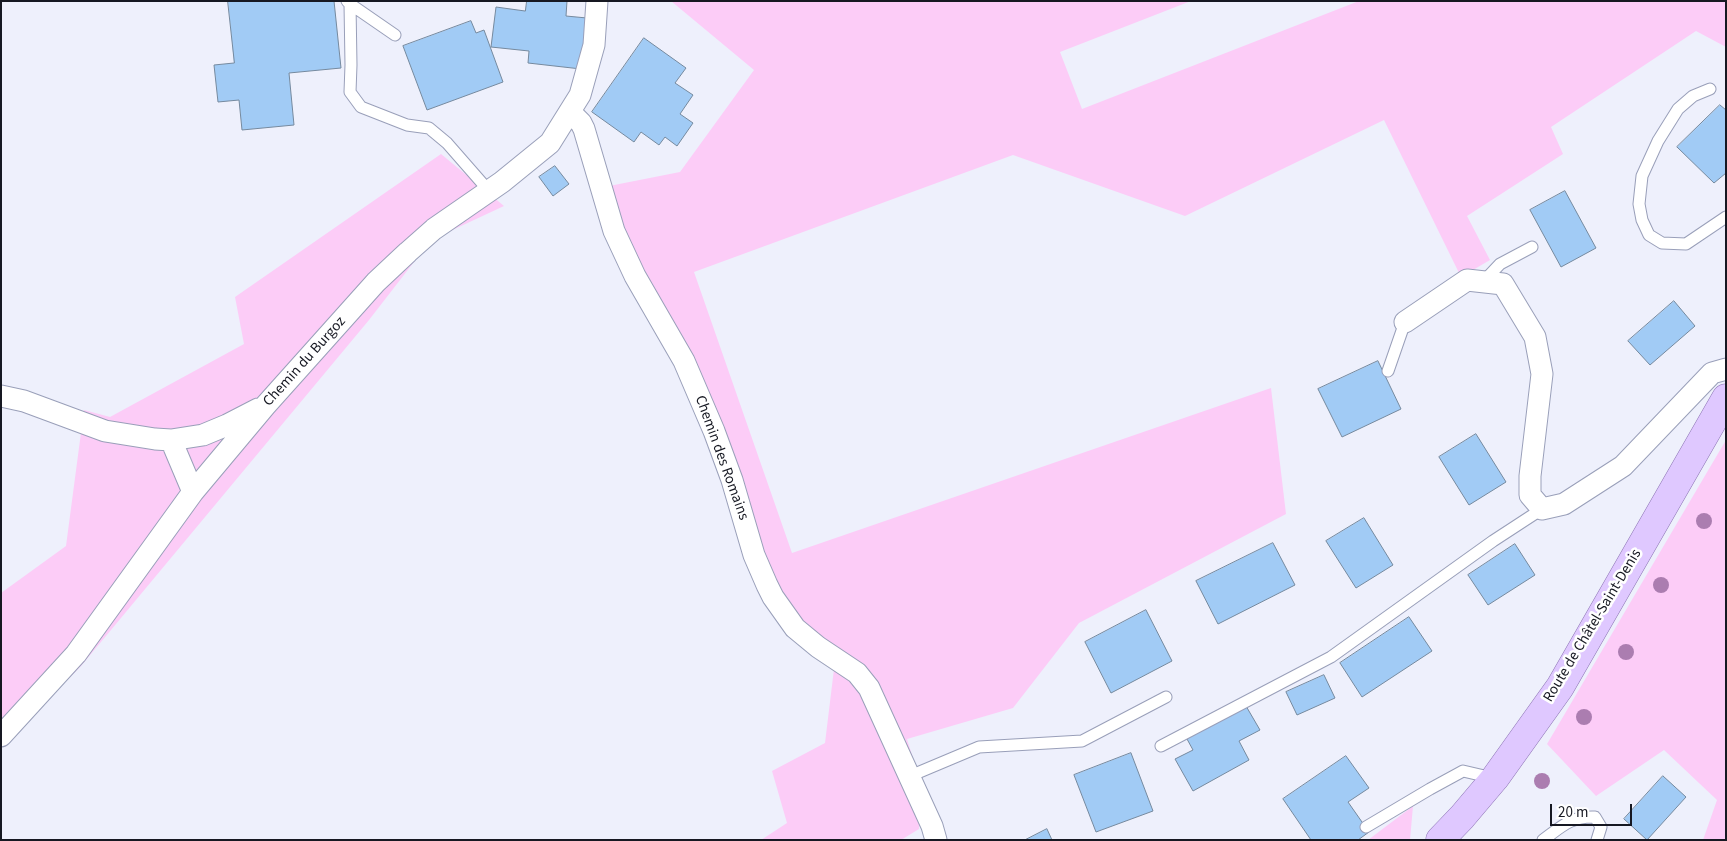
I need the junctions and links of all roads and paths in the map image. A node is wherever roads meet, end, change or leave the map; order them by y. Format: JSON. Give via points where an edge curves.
{"nodes":[{"id":1,"x":597,"y":1,"type":"edge"},
{"id":2,"x":348,"y":3,"type":"edge"},
{"id":3,"x":395,"y":35,"type":"dead end"},
{"id":4,"x":1710,"y":89,"type":"dead end"},
{"id":5,"x":570,"y":112,"type":"junction"},
{"id":6,"x":490,"y":190,"type":"junction"},
{"id":7,"x":1726,"y":217,"type":"edge"},
{"id":8,"x":1532,"y":247,"type":"dead end"},
{"id":9,"x":1484,"y":281,"type":"junction"},
{"id":10,"x":1405,"y":322,"type":"joint"},
{"id":11,"x":1726,"y":369,"type":"edge"},
{"id":12,"x":1388,"y":371,"type":"dead end"},
{"id":13,"x":1,"y":396,"type":"edge"},
{"id":14,"x":1726,"y":398,"type":"edge"},
{"id":15,"x":265,"y":406,"type":"junction"},
{"id":16,"x":170,"y":440,"type":"junction"},
{"id":17,"x":194,"y":492,"type":"junction"},
{"id":18,"x":1542,"y":509,"type":"junction"},
{"id":19,"x":1166,"y":697,"type":"dead end"},
{"id":20,"x":1,"y":736,"type":"edge"},
{"id":21,"x":1161,"y":746,"type":"dead end"},
{"id":22,"x":910,"y":776,"type":"junction"},
{"id":23,"x":1495,"y":778,"type":"junction"},
{"id":24,"x":1366,"y":827,"type":"dead end"},
{"id":25,"x":936,"y":840,"type":"edge"},
{"id":26,"x":1440,"y":840,"type":"edge"},
{"id":27,"x":1542,"y":840,"type":"edge"},
{"id":28,"x":1596,"y":840,"type":"edge"}],
"edges":[{"from":1,"to":5,"type":"street","name":"Chemin du Burgoz","via":[[594,45],[580,95]]},
{"from":2,"to":3,"type":"lane"},
{"from":2,"to":6,"type":"lane","via":[[350,92],[361,107],[407,125],[429,128]]},
{"from":4,"to":7,"type":"lane","via":[[1693,96],[1678,109],[1658,141],[1642,176],[1639,204],[1648,235],[1662,243],[1686,244]]},
{"from":5,"to":6,"type":"street","name":"Chemin du Burgoz","via":[[550,143]]},
{"from":5,"to":22,"type":"street","name":"Chemin des Romains","via":[[584,129],[618,242],[684,361],[714,431],[754,555],[773,597],[795,628],[864,681]]},
{"from":6,"to":15,"type":"street","name":"Chemin du Burgoz","via":[[434,230],[376,282]]},
{"from":8,"to":9,"type":"lane","via":[[1500,264]]},
{"from":9,"to":10,"type":"street","via":[[1467,280]]},
{"from":9,"to":18,"type":"street","via":[[1503,284],[1536,337],[1542,374],[1530,495]]},
{"from":10,"to":12,"type":"lane"},
{"from":11,"to":18,"type":"street","via":[[1712,374],[1623,466],[1564,504]]},
{"from":13,"to":16,"type":"street","via":[[24,401],[105,431]]},
{"from":14,"to":23,"type":"main road","name":"Route de Châtel-Saint-Denis","via":[[1560,687]]},
{"from":15,"to":16,"type":"street","via":[[203,435]]},
{"from":15,"to":17,"type":"street","name":"Chemin du Burgoz"},
{"from":16,"to":17,"type":"street"},
{"from":17,"to":20,"type":"street","name":"Chemin du Burgoz","via":[[76,654]]},
{"from":18,"to":21,"type":"lane","via":[[1331,657]]},
{"from":19,"to":22,"type":"lane","via":[[1082,741],[979,747]]},
{"from":22,"to":25,"type":"street","name":"Chemin des Romains"},
{"from":23,"to":24,"type":"lane","via":[[1463,771]]},
{"from":23,"to":26,"type":"main road","name":"Route de Châtel-Saint-Denis"},
{"from":27,"to":28,"type":"lane","via":[[1571,820],[1585,816],[1595,817],[1601,826]]}]}
